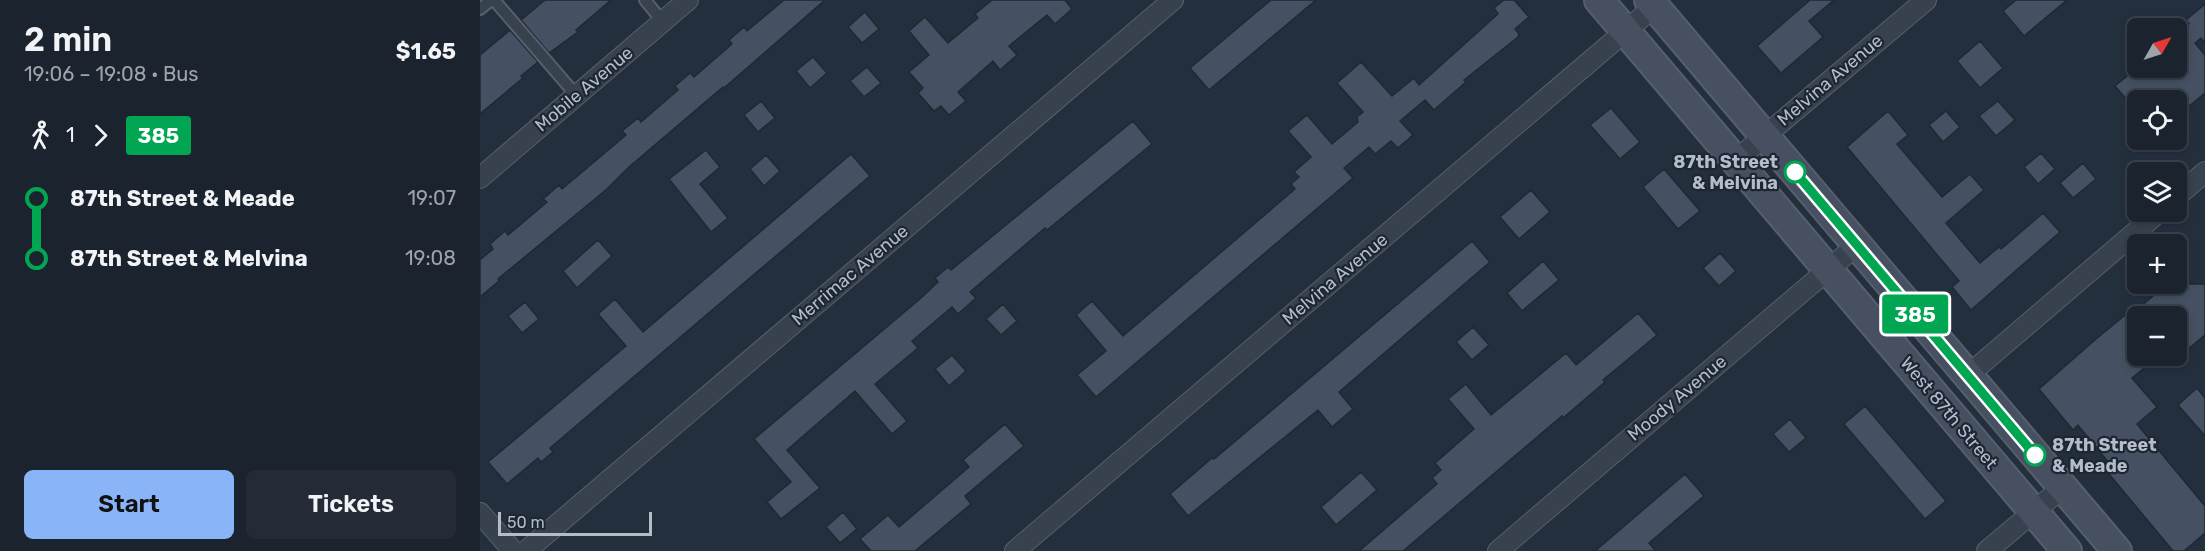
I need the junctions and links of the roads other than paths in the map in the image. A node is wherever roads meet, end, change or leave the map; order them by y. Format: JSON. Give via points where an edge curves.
{"nodes":[{"id":1,"x":493,"y":0,"type":"edge"},
{"id":2,"x":645,"y":0,"type":"edge"},
{"id":3,"x":688,"y":0,"type":"edge"},
{"id":4,"x":1173,"y":0,"type":"edge"},
{"id":5,"x":1599,"y":0,"type":"edge"},
{"id":6,"x":1926,"y":0,"type":"edge"},
{"id":7,"x":1652,"y":3,"type":"edge"},
{"id":8,"x":480,"y":9,"type":"edge"},
{"id":9,"x":663,"y":22,"type":"junction"},
{"id":10,"x":1626,"y":32,"type":"junction"},
{"id":11,"x":576,"y":95,"type":"junction"},
{"id":12,"x":1764,"y":136,"type":"junction"},
{"id":13,"x":1735,"y":161,"type":"junction"},
{"id":14,"x":2205,"y":172,"type":"edge"},
{"id":15,"x":480,"y":178,"type":"edge"},
{"id":16,"x":2187,"y":188,"type":"edge"},
{"id":17,"x":2147,"y":222,"type":"edge"},
{"id":18,"x":1857,"y":245,"type":"junction"},
{"id":19,"x":1828,"y":270,"type":"junction"},
{"id":20,"x":1967,"y":376,"type":"junction"},
{"id":21,"x":2062,"y":487,"type":"junction"},
{"id":22,"x":2033,"y":512,"type":"junction"},
{"id":23,"x":480,"y":513,"type":"edge"},
{"id":24,"x":513,"y":551,"type":"edge"},
{"id":25,"x":526,"y":551,"type":"edge"},
{"id":26,"x":1015,"y":551,"type":"edge"},
{"id":27,"x":1498,"y":551,"type":"edge"},
{"id":28,"x":1987,"y":551,"type":"edge"},
{"id":29,"x":2067,"y":551,"type":"edge"},
{"id":30,"x":2117,"y":551,"type":"edge"}],
"edges":[{"from":1,"to":8,"type":"lane"},
{"from":1,"to":11,"type":"lane"},
{"from":2,"to":9,"type":"lane"},
{"from":3,"to":9,"type":"street","name":"Mobile Avenue"},
{"from":4,"to":25,"type":"street","name":"Merrimac Avenue"},
{"from":5,"to":10,"type":"main road","name":"West 87th Street"},
{"from":6,"to":12,"type":"street","name":"Melvina Avenue"},
{"from":7,"to":10,"type":"street","name":"Melvina Avenue"},
{"from":7,"to":12,"type":"main road","name":"West 87th Street"},
{"from":9,"to":11,"type":"street","name":"Mobile Avenue"},
{"from":10,"to":13,"type":"main road","name":"West 87th Street"},
{"from":10,"to":26,"type":"street","name":"Melvina Avenue"},
{"from":11,"to":15,"type":"street","name":"Mobile Avenue"},
{"from":12,"to":13,"type":"street","name":"Melvina Avenue"},
{"from":12,"to":18,"type":"main road","name":"West 87th Street"},
{"from":13,"to":19,"type":"main road","name":"West 87th Street"},
{"from":14,"to":16,"type":"street"},
{"from":17,"to":20,"type":"street"},
{"from":18,"to":19,"type":"street","name":"Moody Avenue"},
{"from":18,"to":20,"type":"main road","name":"West 87th Street"},
{"from":19,"to":22,"type":"main road","name":"West 87th Street"},
{"from":19,"to":27,"type":"street","name":"Moody Avenue"},
{"from":20,"to":21,"type":"main road","name":"West 87th Street"},
{"from":21,"to":22,"type":"street"},
{"from":21,"to":30,"type":"main road","name":"West 87th Street"},
{"from":22,"to":28,"type":"street"},
{"from":22,"to":29,"type":"main road","name":"West 87th Street"},
{"from":23,"to":24,"type":"street"}]}
